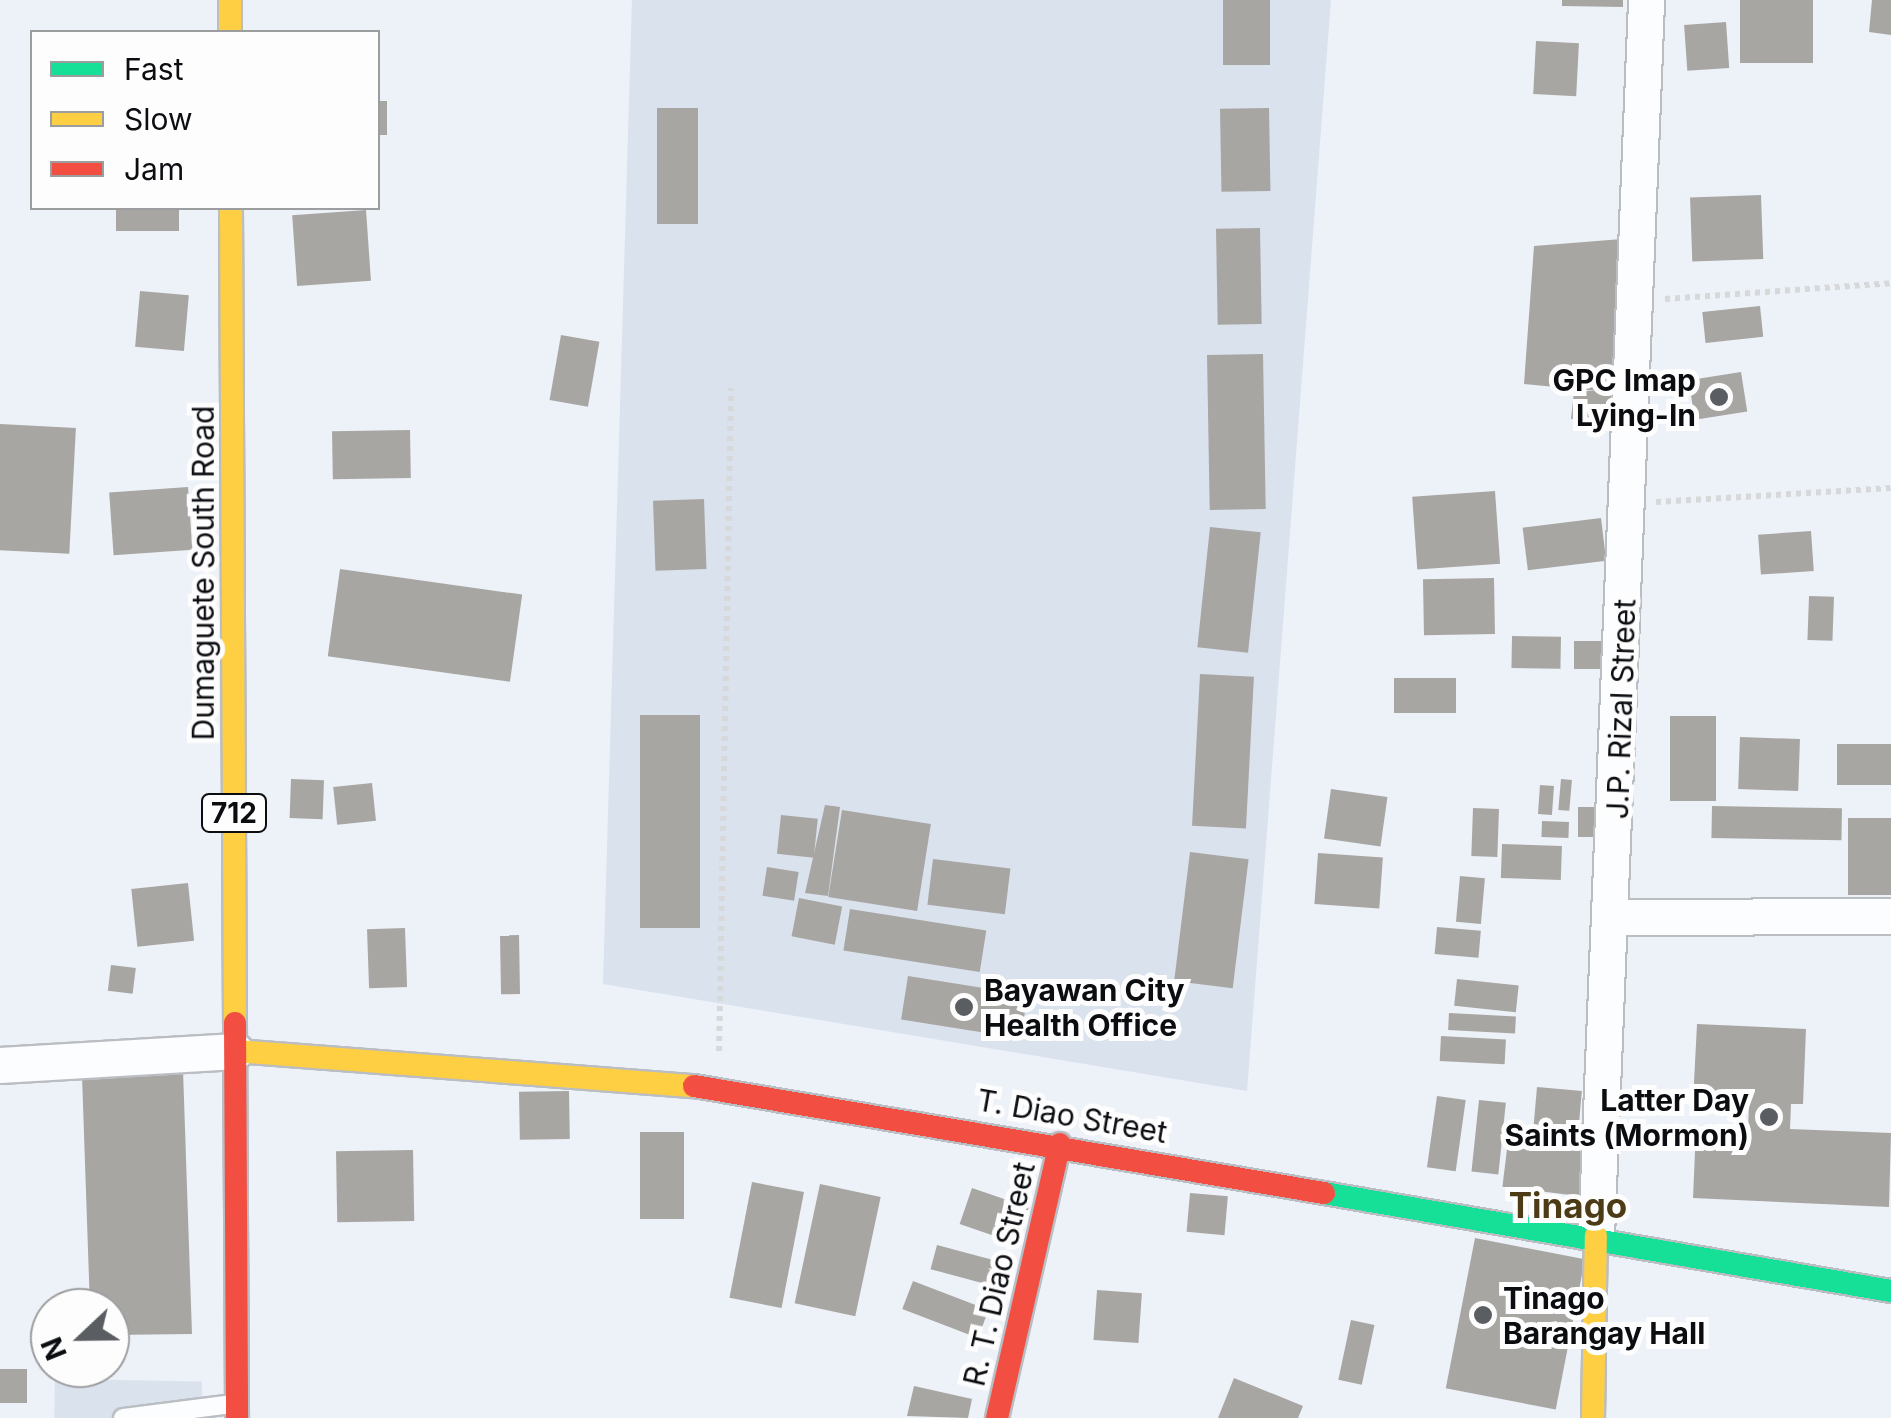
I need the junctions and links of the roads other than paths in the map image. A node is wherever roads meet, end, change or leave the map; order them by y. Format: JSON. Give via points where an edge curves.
{"nodes":[{"id":1,"x":230,"y":0,"type":"edge"},
{"id":2,"x":1646,"y":0,"type":"edge"},
{"id":3,"x":230,"y":30,"type":"edge"},
{"id":4,"x":231,"y":210,"type":"edge"},
{"id":5,"x":1891,"y":916,"type":"edge"},
{"id":6,"x":1614,"y":917,"type":"junction"},
{"id":7,"x":236,"y":1050,"type":"junction"},
{"id":8,"x":0,"y":1065,"type":"edge"},
{"id":9,"x":1060,"y":1144,"type":"junction"},
{"id":10,"x":1596,"y":1236,"type":"junction"},
{"id":11,"x":1891,"y":1290,"type":"edge"},
{"id":12,"x":237,"y":1411,"type":"edge"},
{"id":13,"x":123,"y":1418,"type":"edge"},
{"id":14,"x":997,"y":1418,"type":"edge"},
{"id":15,"x":1594,"y":1418,"type":"edge"}],
"edges":[{"from":1,"to":3,"type":"main road"},
{"from":2,"to":6,"type":"street","name":"J.P. Rizal Street"},
{"from":4,"to":7,"type":"main road","name":"Dumaguete South Road","number":"712"},
{"from":5,"to":6,"type":"street"},
{"from":6,"to":10,"type":"street","name":"J.P. Rizal Street"},
{"from":7,"to":8,"type":"street"},
{"from":7,"to":9,"type":"main road","name":"T. Diao Street","via":[[718,1088]]},
{"from":7,"to":12,"type":"main road","name":"Dumaguete South Road","number":"712"},
{"from":9,"to":10,"type":"main road","name":"T. Diao Street"},
{"from":9,"to":14,"type":"main road","name":"R. T. Diao Street"},
{"from":10,"to":11,"type":"main road","name":"T. Diao Street"},
{"from":10,"to":15,"type":"main road","name":"J.P. Rizal Street"},
{"from":12,"to":13,"type":"lane"}]}
